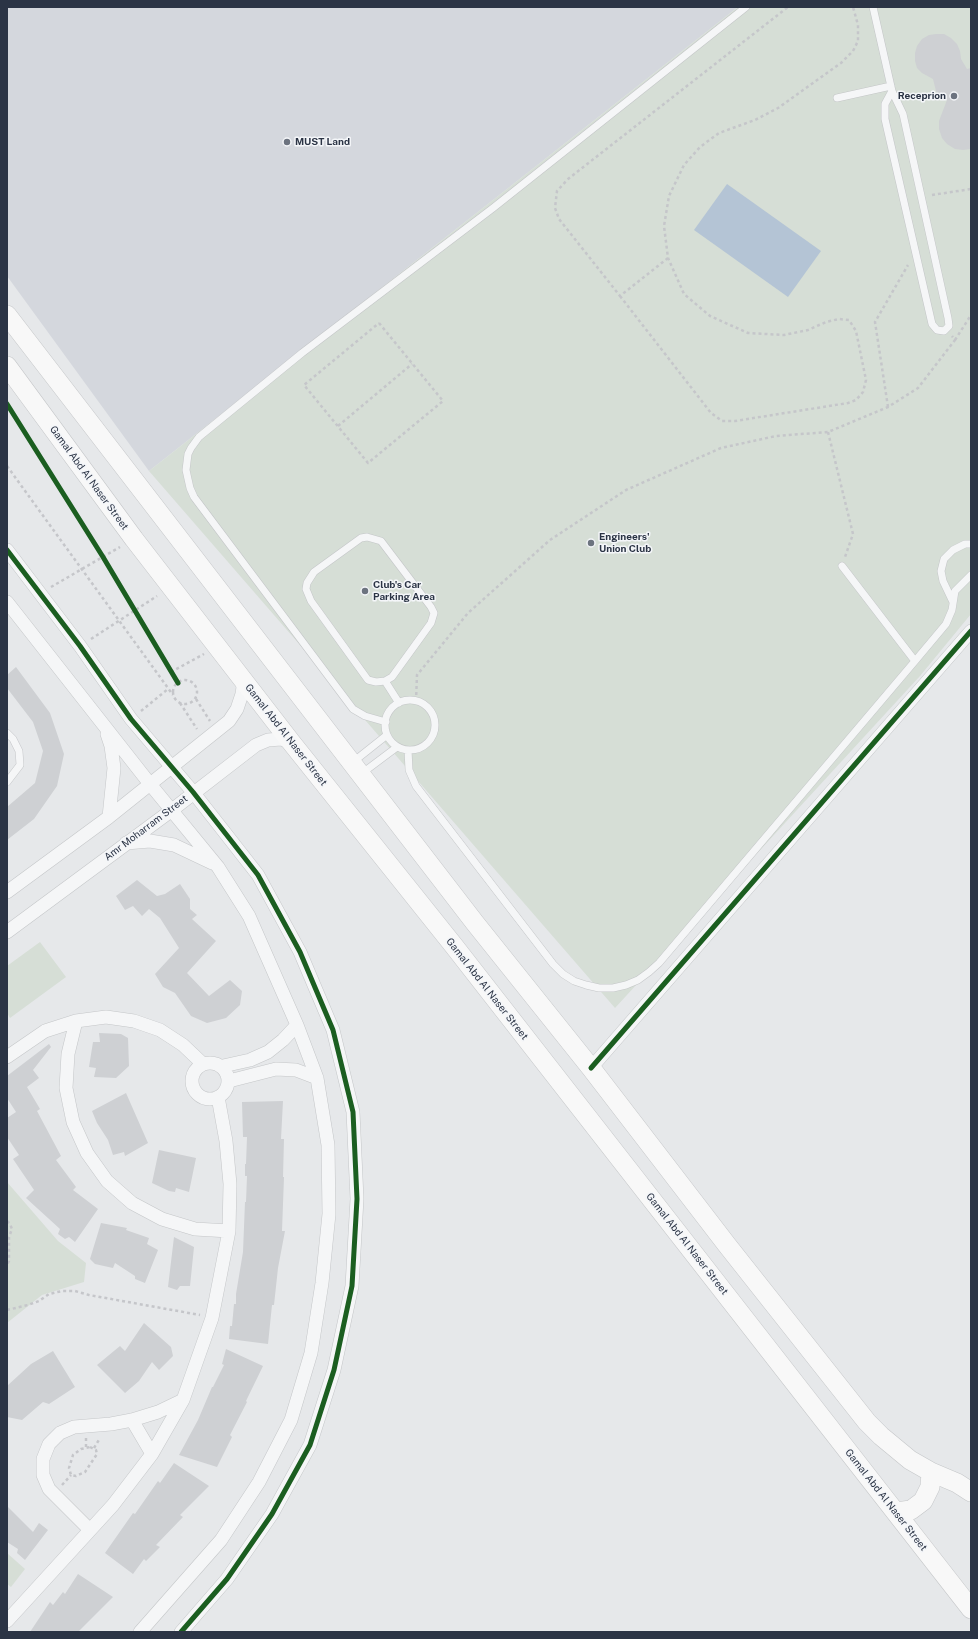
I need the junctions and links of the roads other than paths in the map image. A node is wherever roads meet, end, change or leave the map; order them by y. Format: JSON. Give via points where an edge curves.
{"nodes":[{"id":1,"x":746,"y":7,"type":"edge"},
{"id":2,"x":873,"y":7,"type":"edge"},
{"id":3,"x":891,"y":88,"type":"junction"},
{"id":4,"x":837,"y":98,"type":"dead end"},
{"id":5,"x":7,"y":315,"type":"edge"},
{"id":6,"x":7,"y":366,"type":"edge"},
{"id":7,"x":971,"y":544,"type":"edge"},
{"id":8,"x":7,"y":550,"type":"edge"},
{"id":9,"x":842,"y":566,"type":"road end"},
{"id":10,"x":971,"y":574,"type":"edge"},
{"id":11,"x":7,"y":602,"type":"edge"},
{"id":12,"x":953,"y":603,"type":"junction"},
{"id":13,"x":971,"y":631,"type":"edge"},
{"id":14,"x":915,"y":661,"type":"junction"},
{"id":15,"x":244,"y":680,"type":"junction"},
{"id":16,"x":385,"y":681,"type":"junction"},
{"id":17,"x":399,"y":703,"type":"junction"},
{"id":18,"x":386,"y":722,"type":"junction"},
{"id":19,"x":104,"y":726,"type":"junction"},
{"id":20,"x":7,"y":733,"type":"edge"},
{"id":21,"x":387,"y":735,"type":"junction"},
{"id":22,"x":291,"y":742,"type":"junction"},
{"id":23,"x":397,"y":746,"type":"junction"},
{"id":24,"x":408,"y":750,"type":"junction"},
{"id":25,"x":172,"y":768,"type":"junction"},
{"id":26,"x":356,"y":768,"type":"junction"},
{"id":27,"x":7,"y":782,"type":"edge"},
{"id":28,"x":150,"y":784,"type":"junction"},
{"id":29,"x":193,"y":792,"type":"junction"},
{"id":30,"x":172,"y":810,"type":"junction"},
{"id":31,"x":109,"y":817,"type":"junction"},
{"id":32,"x":126,"y":843,"type":"junction"},
{"id":33,"x":218,"y":867,"type":"junction"},
{"id":34,"x":7,"y":892,"type":"edge"},
{"id":35,"x":475,"y":923,"type":"junction"},
{"id":36,"x":7,"y":932,"type":"edge"},
{"id":37,"x":454,"y":946,"type":"junction"},
{"id":38,"x":76,"y":1021,"type":"junction"},
{"id":39,"x":297,"y":1025,"type":"junction"},
{"id":40,"x":7,"y":1057,"type":"edge"},
{"id":41,"x":203,"y":1064,"type":"junction"},
{"id":42,"x":222,"y":1066,"type":"junction"},
{"id":43,"x":591,"y":1068,"type":"junction"},
{"id":44,"x":317,"y":1078,"type":"junction"},
{"id":45,"x":229,"y":1082,"type":"junction"},
{"id":46,"x":218,"y":1097,"type":"junction"},
{"id":47,"x":229,"y":1231,"type":"junction"},
{"id":48,"x":183,"y":1400,"type":"junction"},
{"id":49,"x":132,"y":1420,"type":"junction"},
{"id":50,"x":152,"y":1454,"type":"junction"},
{"id":51,"x":931,"y":1472,"type":"junction"},
{"id":52,"x":971,"y":1492,"type":"edge"},
{"id":53,"x":896,"y":1512,"type":"junction"},
{"id":54,"x":90,"y":1530,"type":"junction"},
{"id":55,"x":970,"y":1604,"type":"edge"},
{"id":56,"x":7,"y":1621,"type":"edge"},
{"id":57,"x":140,"y":1632,"type":"edge"},
{"id":58,"x":181,"y":1632,"type":"edge"}],
"edges":[{"from":1,"to":18,"type":"lane","via":[[493,208],[302,353],[199,437],[191,448],[186,470],[194,497],[353,709],[365,716]]},
{"from":2,"to":3,"type":"lane"},
{"from":3,"to":3,"type":"lane","via":[[903,114],[948,318],[949,326],[944,331],[936,330],[932,324],[884,112]]},
{"from":3,"to":4,"type":"lane"},
{"from":5,"to":26,"type":"main road"},
{"from":6,"to":15,"type":"main road","name":"Gamal Abd Al Naser Street","via":[[134,539]]},
{"from":7,"to":12,"type":"lane","via":[[964,544],[953,550],[944,559],[941,571],[943,581]]},
{"from":8,"to":25,"type":"street","via":[[80,646],[131,719]]},
{"from":9,"to":14,"type":"lane"},
{"from":10,"to":12,"type":"lane","via":[[955,591]]},
{"from":11,"to":19,"type":"street"},
{"from":12,"to":14,"type":"lane","via":[[946,624]]},
{"from":13,"to":43,"type":"street"},
{"from":14,"to":24,"type":"lane","via":[[659,963],[638,980],[613,988],[599,988],[574,981],[562,974],[553,964],[416,786],[409,770]]},
{"from":15,"to":22,"type":"main road","name":"Gamal Abd Al Naser Street"},
{"from":15,"to":25,"type":"street","via":[[237,709],[229,721]]},
{"from":16,"to":16,"type":"lane","via":[[368,680],[311,601],[306,589],[314,572],[366,537],[381,541],[434,613],[431,623],[392,677]]},
{"from":16,"to":17,"type":"lane"},
{"from":17,"to":18,"type":"lane","via":[[393,708]]},
{"from":17,"to":24,"type":"lane","via":[[416,701],[430,710],[434,717],[434,733],[430,740],[416,750]]},
{"from":18,"to":21,"type":"lane"},
{"from":19,"to":28,"type":"street"},
{"from":19,"to":31,"type":"street","via":[[111,746],[114,768]]},
{"from":20,"to":27,"type":"lane","via":[[19,751],[20,764]]},
{"from":21,"to":23,"type":"lane"},
{"from":21,"to":26,"type":"lane"},
{"from":22,"to":29,"type":"street","name":"Amr Moharram Street","via":[[281,739],[268,740],[256,745]]},
{"from":22,"to":37,"type":"main road","name":"Gamal Abd Al Naser Street"},
{"from":23,"to":24,"type":"lane"},
{"from":23,"to":26,"type":"lane"},
{"from":25,"to":28,"type":"street"},
{"from":25,"to":29,"type":"street"},
{"from":26,"to":35,"type":"main road"},
{"from":28,"to":30,"type":"street"},
{"from":28,"to":31,"type":"street"},
{"from":29,"to":30,"type":"street","name":"Amr Moharram Street"},
{"from":29,"to":58,"type":"street","via":[[258,874],[300,952],[333,1030],[353,1112],[357,1200],[352,1286],[334,1370],[310,1445],[272,1514],[227,1579]]},
{"from":30,"to":32,"type":"street","name":"Amr Moharram Street"},
{"from":30,"to":33,"type":"street"},
{"from":31,"to":34,"type":"street"},
{"from":32,"to":33,"type":"street","via":[[150,841],[174,845]]},
{"from":32,"to":36,"type":"street","name":"Amr Moharram Street"},
{"from":33,"to":39,"type":"street","via":[[249,916]]},
{"from":35,"to":37,"type":"main road","via":[[471,937]]},
{"from":35,"to":43,"type":"main road"},
{"from":37,"to":53,"type":"main road","name":"Gamal Abd Al Naser Street"},
{"from":38,"to":40,"type":"street","via":[[45,1031]]},
{"from":38,"to":41,"type":"street","via":[[106,1018],[134,1021],[160,1030],[183,1045]]},
{"from":38,"to":47,"type":"street","via":[[68,1054],[66,1088],[73,1122],[87,1153],[107,1181],[132,1203],[162,1219],[195,1229]]},
{"from":39,"to":42,"type":"street","via":[[268,1052],[250,1060]]},
{"from":39,"to":44,"type":"street"},
{"from":41,"to":42,"type":"street","via":[[209,1062]]},
{"from":41,"to":46,"type":"street","via":[[193,1074],[194,1088],[204,1098]]},
{"from":42,"to":45,"type":"street"},
{"from":43,"to":51,"type":"main road","via":[[867,1422],[910,1460]]},
{"from":44,"to":45,"type":"street","via":[[296,1070],[276,1069]]},
{"from":44,"to":57,"type":"street","via":[[328,1145],[329,1214],[322,1284],[311,1353],[291,1420],[259,1482],[221,1540]]},
{"from":45,"to":46,"type":"street"},
{"from":46,"to":47,"type":"street","via":[[230,1184]]},
{"from":47,"to":48,"type":"street","via":[[212,1318]]},
{"from":48,"to":49,"type":"street","via":[[158,1412]]},
{"from":48,"to":50,"type":"street"},
{"from":49,"to":50,"type":"street"},
{"from":49,"to":54,"type":"street","via":[[67,1430],[49,1444],[43,1459],[43,1474],[49,1489]]},
{"from":50,"to":54,"type":"street","via":[[113,1505]]},
{"from":51,"to":52,"type":"main road"},
{"from":51,"to":53,"type":"main road","via":[[930,1487],[923,1501],[911,1510]]},
{"from":53,"to":55,"type":"main road","name":"Gamal Abd Al Naser Street"},
{"from":54,"to":56,"type":"street"}]}
